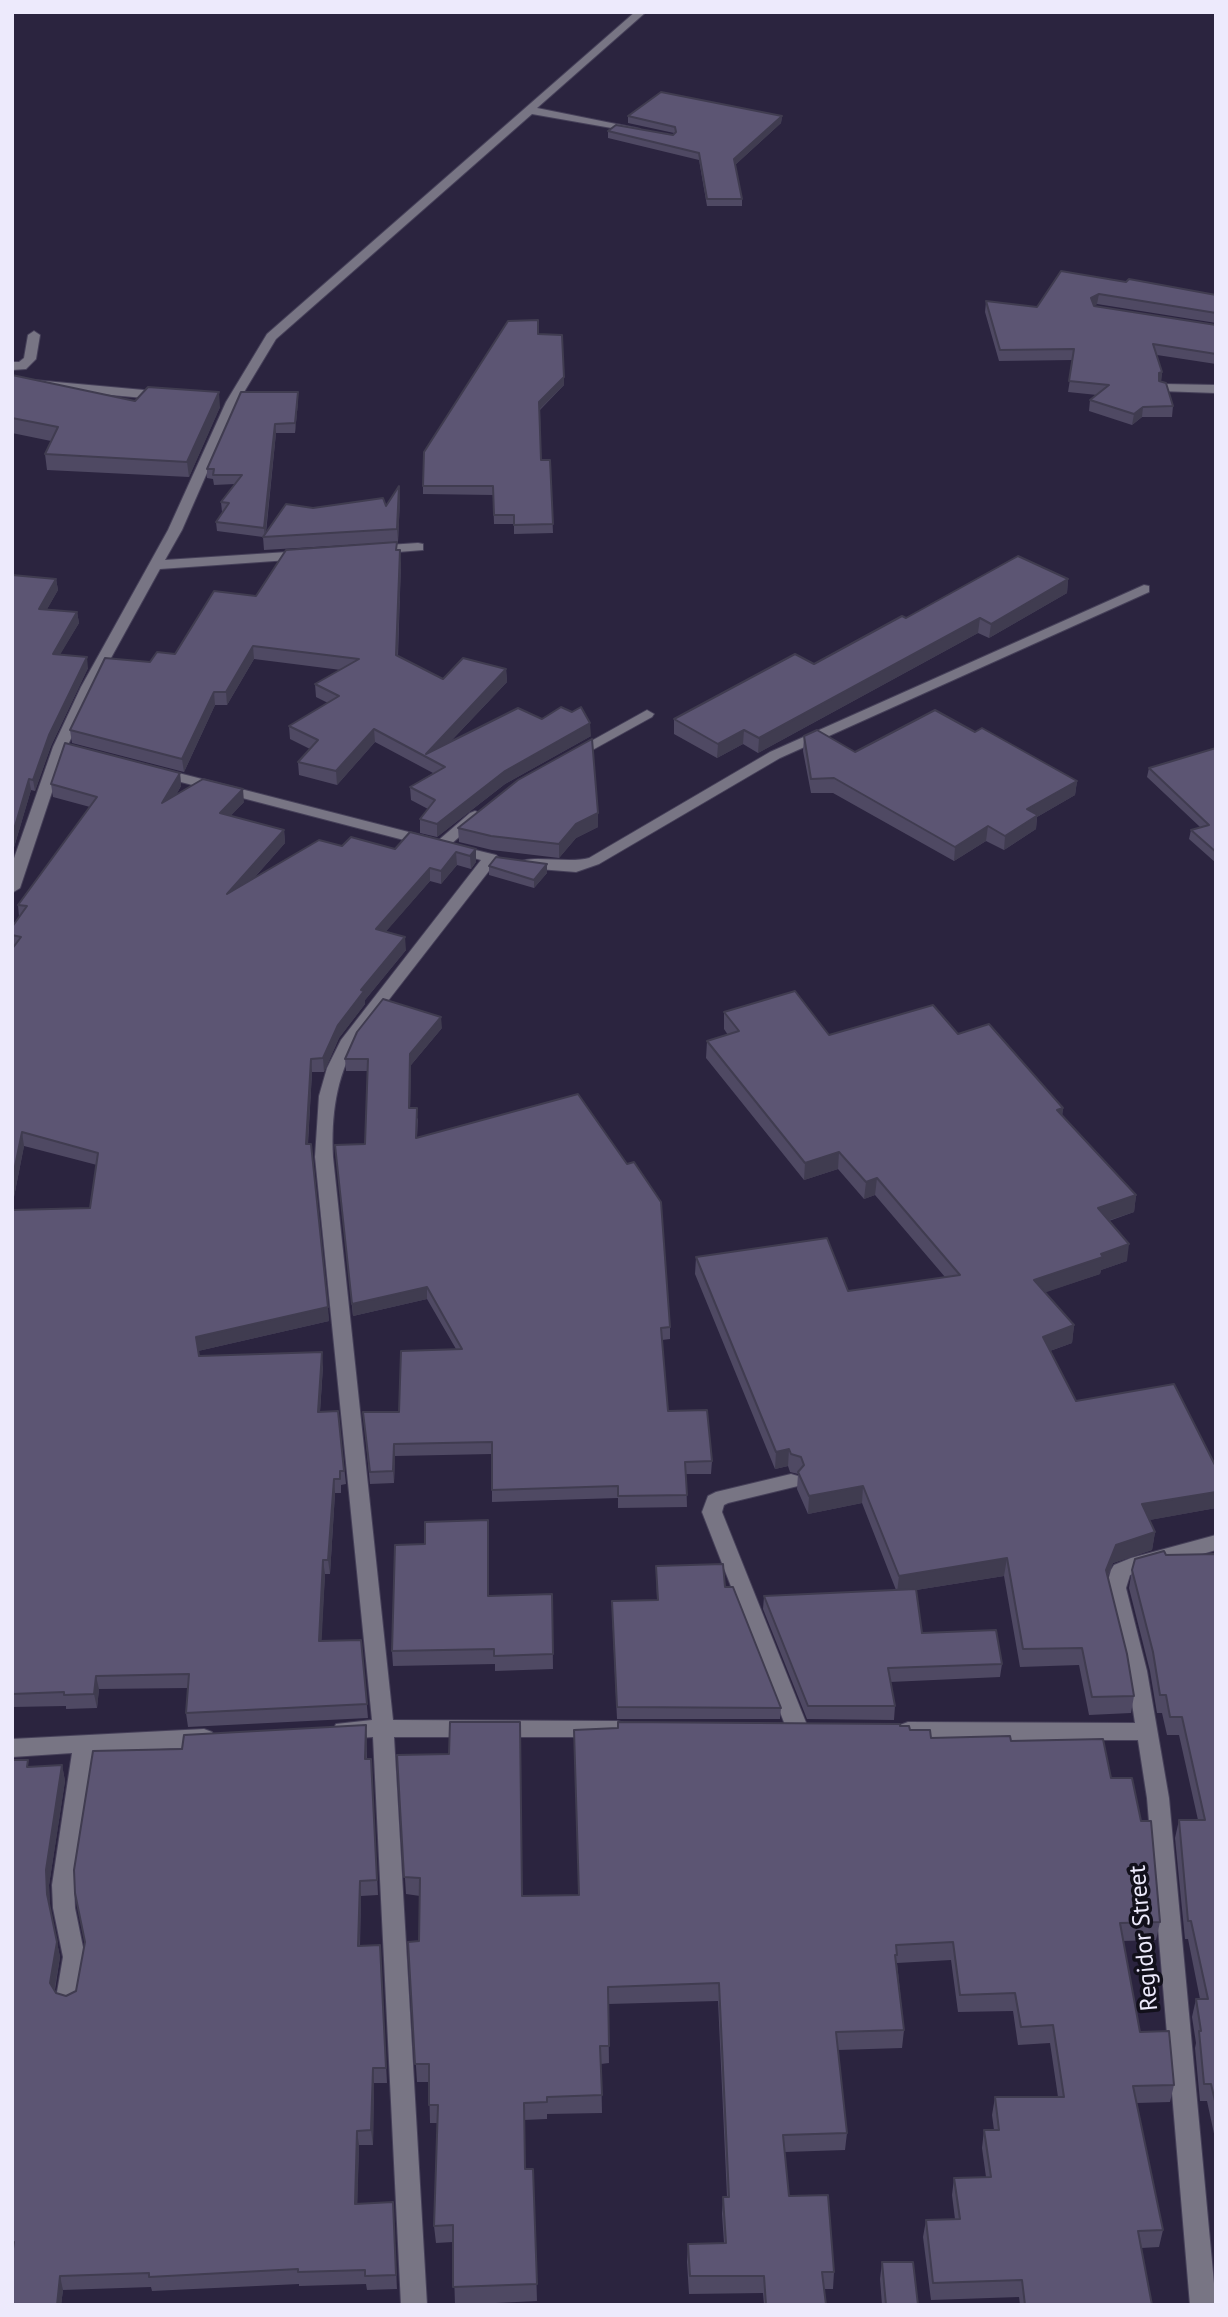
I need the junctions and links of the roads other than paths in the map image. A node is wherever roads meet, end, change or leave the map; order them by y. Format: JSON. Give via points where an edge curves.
{"nodes":[{"id":1,"x":641,"y":12,"type":"edge"},
{"id":2,"x":529,"y":110,"type":"junction"},
{"id":3,"x":644,"y":132,"type":"edge"},
{"id":4,"x":34,"y":335,"type":"dead end"},
{"id":5,"x":12,"y":366,"type":"edge"},
{"id":6,"x":12,"y":382,"type":"edge"},
{"id":7,"x":1164,"y":388,"type":"edge"},
{"id":8,"x":1216,"y":388,"type":"edge"},
{"id":9,"x":177,"y":397,"type":"edge"},
{"id":10,"x":418,"y":547,"type":"dead end"},
{"id":11,"x":363,"y":551,"type":"edge"},
{"id":12,"x":321,"y":554,"type":"edge"},
{"id":13,"x":155,"y":565,"type":"junction"},
{"id":14,"x":1144,"y":589,"type":"dead end"},
{"id":15,"x":646,"y":714,"type":"dead end"},
{"id":16,"x":561,"y":762,"type":"edge"},
{"id":17,"x":135,"y":766,"type":"edge"},
{"id":18,"x":491,"y":803,"type":"edge"},
{"id":19,"x":441,"y":845,"type":"junction"},
{"id":20,"x":491,"y":858,"type":"junction"},
{"id":21,"x":12,"y":888,"type":"edge"},
{"id":22,"x":791,"y":1481,"type":"dead end"},
{"id":23,"x":1216,"y":1542,"type":"edge"},
{"id":24,"x":383,"y":1728,"type":"junction"},
{"id":25,"x":632,"y":1729,"type":"edge"},
{"id":26,"x":771,"y":1730,"type":"edge"},
{"id":27,"x":328,"y":1731,"type":"edge"},
{"id":28,"x":882,"y":1731,"type":"edge"},
{"id":29,"x":1146,"y":1732,"type":"junction"},
{"id":30,"x":220,"y":1737,"type":"edge"},
{"id":31,"x":84,"y":1745,"type":"junction"},
{"id":32,"x":12,"y":1748,"type":"edge"},
{"id":33,"x":68,"y":1998,"type":"edge"},
{"id":34,"x":414,"y":2305,"type":"edge"},
{"id":35,"x":1203,"y":2305,"type":"edge"}],
"edges":[{"from":1,"to":2,"type":"street"},
{"from":2,"to":3,"type":"street"},
{"from":2,"to":13,"type":"street","via":[[271,337],[225,401],[188,504]]},
{"from":4,"to":5,"type":"street","via":[[30,359],[22,366]]},
{"from":6,"to":9,"type":"street"},
{"from":7,"to":8,"type":"street"},
{"from":10,"to":11,"type":"street"},
{"from":12,"to":13,"type":"street"},
{"from":13,"to":21,"type":"street","via":[[88,687]]},
{"from":14,"to":20,"type":"street","via":[[775,755],[594,861],[556,867]]},
{"from":15,"to":16,"type":"street"},
{"from":17,"to":19,"type":"street"},
{"from":18,"to":19,"type":"street"},
{"from":19,"to":20,"type":"street"},
{"from":20,"to":24,"type":"street","via":[[349,1040],[337,1061],[322,1119]]},
{"from":22,"to":26,"type":"street","via":[[723,1497],[712,1512],[805,1730]]},
{"from":23,"to":29,"type":"street","name":"Regidor Street","via":[[1121,1570],[1116,1588],[1137,1671]]},
{"from":24,"to":25,"type":"street"},
{"from":24,"to":27,"type":"street"},
{"from":24,"to":34,"type":"street"},
{"from":28,"to":29,"type":"street"},
{"from":29,"to":35,"type":"street","name":"Regidor Street","via":[[1158,1798]]},
{"from":30,"to":31,"type":"street"},
{"from":31,"to":32,"type":"street"},
{"from":31,"to":33,"type":"street","via":[[63,1885],[74,1957]]}]}
